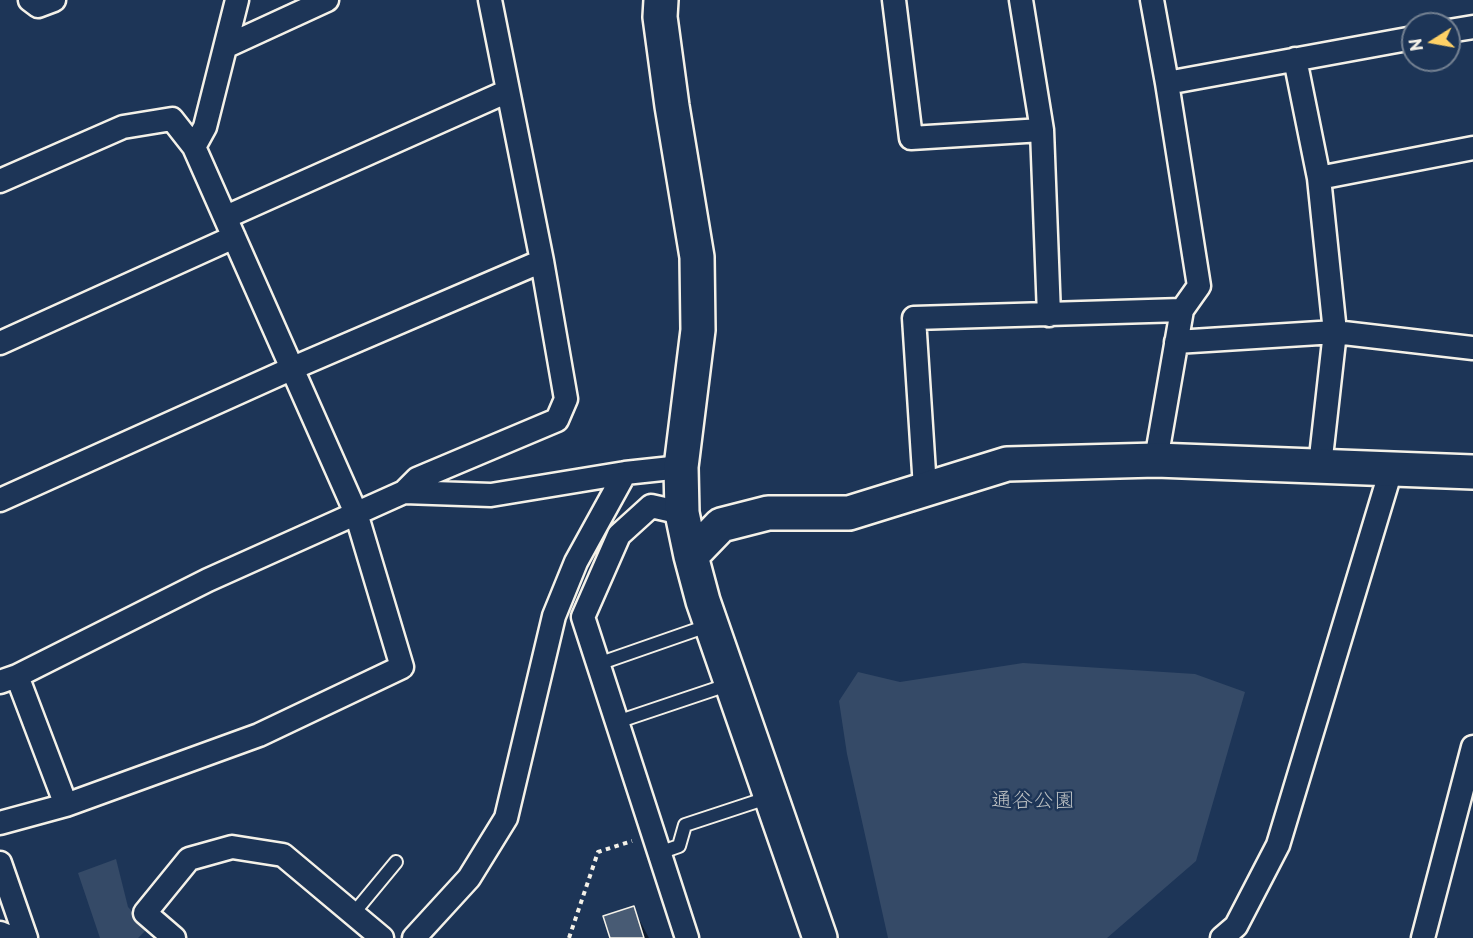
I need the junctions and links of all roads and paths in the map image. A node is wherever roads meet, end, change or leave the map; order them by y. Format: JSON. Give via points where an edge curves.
{"nodes":[{"id":1,"x":30,"y":0,"type":"edge"},
{"id":2,"x":54,"y":0,"type":"edge"},
{"id":3,"x":237,"y":0,"type":"edge"},
{"id":4,"x":327,"y":0,"type":"edge"},
{"id":5,"x":490,"y":0,"type":"edge"},
{"id":6,"x":661,"y":0,"type":"edge"},
{"id":7,"x":894,"y":0,"type":"edge"},
{"id":8,"x":1021,"y":0,"type":"edge"},
{"id":9,"x":1152,"y":0,"type":"edge"},
{"id":10,"x":1401,"y":40,"type":"edge"},
{"id":11,"x":226,"y":46,"type":"junction"},
{"id":12,"x":1294,"y":58,"type":"junction"},
{"id":13,"x":1167,"y":83,"type":"junction"},
{"id":14,"x":508,"y":91,"type":"junction"},
{"id":15,"x":1041,"y":130,"type":"junction"},
{"id":16,"x":194,"y":147,"type":"junction"},
{"id":17,"x":1473,"y":148,"type":"edge"},
{"id":18,"x":1319,"y":178,"type":"junction"},
{"id":19,"x":0,"y":181,"type":"edge"},
{"id":20,"x":230,"y":227,"type":"junction"},
{"id":21,"x":542,"y":261,"type":"junction"},
{"id":22,"x":1182,"y":310,"type":"junction"},
{"id":23,"x":1048,"y":315,"type":"junction"},
{"id":24,"x":1335,"y":332,"type":"junction"},
{"id":25,"x":1176,"y":342,"type":"junction"},
{"id":26,"x":0,"y":343,"type":"edge"},
{"id":27,"x":1473,"y":348,"type":"edge"},
{"id":28,"x":293,"y":368,"type":"junction"},
{"id":29,"x":1155,"y":460,"type":"junction"},
{"id":30,"x":1320,"y":466,"type":"junction"},
{"id":31,"x":681,"y":467,"type":"junction"},
{"id":32,"x":1391,"y":470,"type":"junction"},
{"id":33,"x":1473,"y":472,"type":"edge"},
{"id":34,"x":625,"y":473,"type":"junction"},
{"id":35,"x":925,"y":488,"type":"junction"},
{"id":36,"x":404,"y":492,"type":"junction"},
{"id":37,"x":0,"y":500,"type":"edge"},
{"id":38,"x":356,"y":513,"type":"junction"},
{"id":39,"x":682,"y":513,"type":"junction"},
{"id":40,"x":691,"y":556,"type":"junction"},
{"id":41,"x":711,"y":625,"type":"junction"},
{"id":42,"x":598,"y":664,"type":"junction"},
{"id":43,"x":8,"y":679,"type":"edge"},
{"id":44,"x":731,"y":683,"type":"junction"},
{"id":45,"x":617,"y":722,"type":"junction"},
{"id":46,"x":1473,"y":747,"type":"edge"},
{"id":47,"x":771,"y":796,"type":"junction"},
{"id":48,"x":66,"y":805,"type":"junction"},
{"id":49,"x":0,"y":823,"type":"edge"},
{"id":50,"x":656,"y":844,"type":"junction"},
{"id":51,"x":396,"y":862,"type":"dead end"},
{"id":52,"x":0,"y":863,"type":"edge"},
{"id":53,"x":353,"y":914,"type":"junction"},
{"id":54,"x":0,"y":933,"type":"edge"},
{"id":55,"x":421,"y":936,"type":"edge"},
{"id":56,"x":12,"y":938,"type":"edge"},
{"id":57,"x":26,"y":938,"type":"edge"},
{"id":58,"x":174,"y":938,"type":"edge"},
{"id":59,"x":382,"y":938,"type":"edge"},
{"id":60,"x":569,"y":938,"type":"edge"},
{"id":61,"x":687,"y":938,"type":"edge"},
{"id":62,"x":820,"y":938,"type":"edge"},
{"id":63,"x":1222,"y":938,"type":"edge"},
{"id":64,"x":1423,"y":938,"type":"edge"}],
"edges":[{"from":1,"to":2,"type":"street","via":[[38,6]]},
{"from":3,"to":11,"type":"street"},
{"from":4,"to":11,"type":"street"},
{"from":5,"to":14,"type":"street"},
{"from":6,"to":31,"type":"street","via":[[669,84],[697,257],[698,330]]},
{"from":7,"to":15,"type":"street","via":[[911,138]]},
{"from":8,"to":15,"type":"street"},
{"from":9,"to":13,"type":"street"},
{"from":10,"to":12,"type":"street"},
{"from":11,"to":16,"type":"street","via":[[205,128]]},
{"from":12,"to":13,"type":"street"},
{"from":12,"to":18,"type":"street"},
{"from":13,"to":22,"type":"street","via":[[1199,286]]},
{"from":14,"to":20,"type":"street"},
{"from":14,"to":21,"type":"street"},
{"from":15,"to":23,"type":"street"},
{"from":16,"to":19,"type":"street","via":[[172,119],[123,127]]},
{"from":16,"to":20,"type":"street"},
{"from":17,"to":18,"type":"street"},
{"from":18,"to":24,"type":"street"},
{"from":20,"to":26,"type":"street"},
{"from":20,"to":28,"type":"street"},
{"from":21,"to":28,"type":"street"},
{"from":21,"to":36,"type":"street","via":[[566,399],[557,420],[417,479]]},
{"from":22,"to":23,"type":"street"},
{"from":22,"to":25,"type":"street"},
{"from":23,"to":35,"type":"street","via":[[914,318]]},
{"from":24,"to":25,"type":"street"},
{"from":24,"to":27,"type":"street"},
{"from":24,"to":30,"type":"street"},
{"from":25,"to":29,"type":"street"},
{"from":28,"to":37,"type":"street"},
{"from":28,"to":38,"type":"street"},
{"from":29,"to":30,"type":"street"},
{"from":29,"to":35,"type":"street","via":[[1007,464]]},
{"from":30,"to":32,"type":"street"},
{"from":31,"to":34,"type":"street"},
{"from":31,"to":39,"type":"street"},
{"from":32,"to":33,"type":"street"},
{"from":32,"to":63,"type":"street","via":[[1278,845],[1236,926]]},
{"from":34,"to":36,"type":"street","via":[[491,495]]},
{"from":34,"to":55,"type":"street","via":[[576,562],[554,616],[506,818],[468,878]]},
{"from":35,"to":40,"type":"street","via":[[849,513],[768,513],[721,525]]},
{"from":36,"to":38,"type":"street"},
{"from":38,"to":43,"type":"street","via":[[208,580]]},
{"from":38,"to":48,"type":"street","via":[[402,667],[259,735]]},
{"from":39,"to":40,"type":"street"},
{"from":39,"to":42,"type":"street","via":[[651,506],[619,536],[583,617]]},
{"from":40,"to":41,"type":"street"},
{"from":41,"to":42,"type":"lane"},
{"from":41,"to":44,"type":"street"},
{"from":42,"to":45,"type":"street"},
{"from":43,"to":48,"type":"street"},
{"from":44,"to":45,"type":"lane"},
{"from":44,"to":47,"type":"street"},
{"from":45,"to":50,"type":"street"},
{"from":46,"to":64,"type":"street"},
{"from":47,"to":50,"type":"lane","via":[[685,825],[679,846]]},
{"from":47,"to":62,"type":"street"},
{"from":48,"to":49,"type":"street"},
{"from":50,"to":60,"type":"path","via":[[598,852]]},
{"from":50,"to":61,"type":"street"},
{"from":51,"to":53,"type":"lane"},
{"from":52,"to":57,"type":"street"},
{"from":53,"to":58,"type":"street","via":[[283,855],[232,847],[189,860],[145,913]]},
{"from":53,"to":59,"type":"street"},
{"from":54,"to":56,"type":"street"}]}
